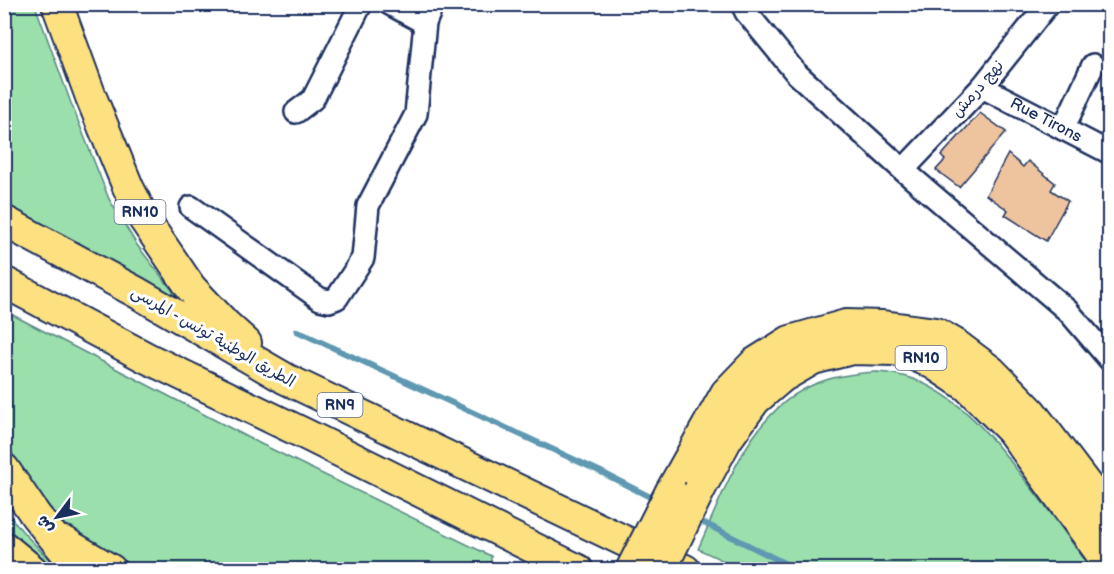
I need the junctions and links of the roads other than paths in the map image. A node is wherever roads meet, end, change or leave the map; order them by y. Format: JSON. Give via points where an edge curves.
{"nodes":[{"id":1,"x":57,"y":4,"type":"edge"},
{"id":2,"x":361,"y":4,"type":"edge"},
{"id":3,"x":390,"y":4,"type":"edge"},
{"id":4,"x":742,"y":4,"type":"edge"},
{"id":5,"x":1048,"y":4,"type":"edge"},
{"id":6,"x":429,"y":14,"type":"edge"},
{"id":7,"x":758,"y":15,"type":"edge"},
{"id":8,"x":1093,"y":65,"type":"dead end"},
{"id":9,"x":982,"y":87,"type":"junction"},
{"id":10,"x":296,"y":112,"type":"dead end"},
{"id":11,"x":1063,"y":129,"type":"junction"},
{"id":12,"x":1110,"y":153,"type":"edge"},
{"id":13,"x":903,"y":170,"type":"junction"},
{"id":14,"x":191,"y":207,"type":"dead end"},
{"id":15,"x":4,"y":221,"type":"edge"},
{"id":16,"x":4,"y":282,"type":"edge"},
{"id":17,"x":1110,"y":360,"type":"edge"},
{"id":18,"x":286,"y":379,"type":"junction"},
{"id":19,"x":4,"y":468,"type":"edge"},
{"id":20,"x":686,"y":490,"type":"junction"},
{"id":21,"x":36,"y":516,"type":"junction"},
{"id":22,"x":1110,"y":516,"type":"edge"},
{"id":23,"x":4,"y":547,"type":"edge"},
{"id":24,"x":32,"y":570,"type":"edge"},
{"id":25,"x":80,"y":570,"type":"edge"},
{"id":26,"x":111,"y":570,"type":"edge"},
{"id":27,"x":578,"y":570,"type":"edge"},
{"id":28,"x":631,"y":570,"type":"edge"},
{"id":29,"x":661,"y":570,"type":"edge"},
{"id":30,"x":685,"y":570,"type":"edge"},
{"id":31,"x":1107,"y":570,"type":"edge"}],
"edges":[{"from":1,"to":18,"type":"highway","number":"RN10","via":[[91,97],[144,219],[191,288]]},
{"from":2,"to":10,"type":"street","via":[[313,99]]},
{"from":3,"to":6,"type":"street"},
{"from":4,"to":7,"type":"street","via":[[746,12]]},
{"from":5,"to":9,"type":"street","name":"نهج درمش"},
{"from":6,"to":14,"type":"street","via":[[416,114],[368,206],[363,258],[337,298],[320,299]]},
{"from":7,"to":13,"type":"street","via":[[796,73]]},
{"from":8,"to":11,"type":"street"},
{"from":9,"to":11,"type":"street","name":"Rue Tirons"},
{"from":9,"to":13,"type":"street","name":"نهج درمش"},
{"from":11,"to":12,"type":"street","name":"Rue Tirons"},
{"from":13,"to":17,"type":"street","via":[[1068,311]]},
{"from":15,"to":18,"type":"highway","name":"الطريق الوطنية تونس - المرسى","number":"RN9"},
{"from":16,"to":27,"type":"highway","number":"RN9","via":[[147,358]]},
{"from":18,"to":30,"type":"highway","name":"الطريق الوطنية تونس - المرسى","number":"RN9"},
{"from":19,"to":21,"type":"highway"},
{"from":20,"to":22,"type":"highway","via":[[726,393],[755,363],[790,341],[846,325],[883,326],[936,333],[991,371],[1031,412]]},
{"from":20,"to":28,"type":"highway","bridge":true},
{"from":20,"to":29,"type":"highway","number":"RN10","bridge":true},
{"from":20,"to":31,"type":"highway","number":"RN10","via":[[755,400],[782,377],[813,359],[852,350],[894,350],[934,364],[967,386],[1011,430],[1102,555]]},
{"from":21,"to":25,"type":"highway"},
{"from":21,"to":26,"type":"highway","via":[[72,547]]},
{"from":23,"to":24,"type":"highway"}]}
